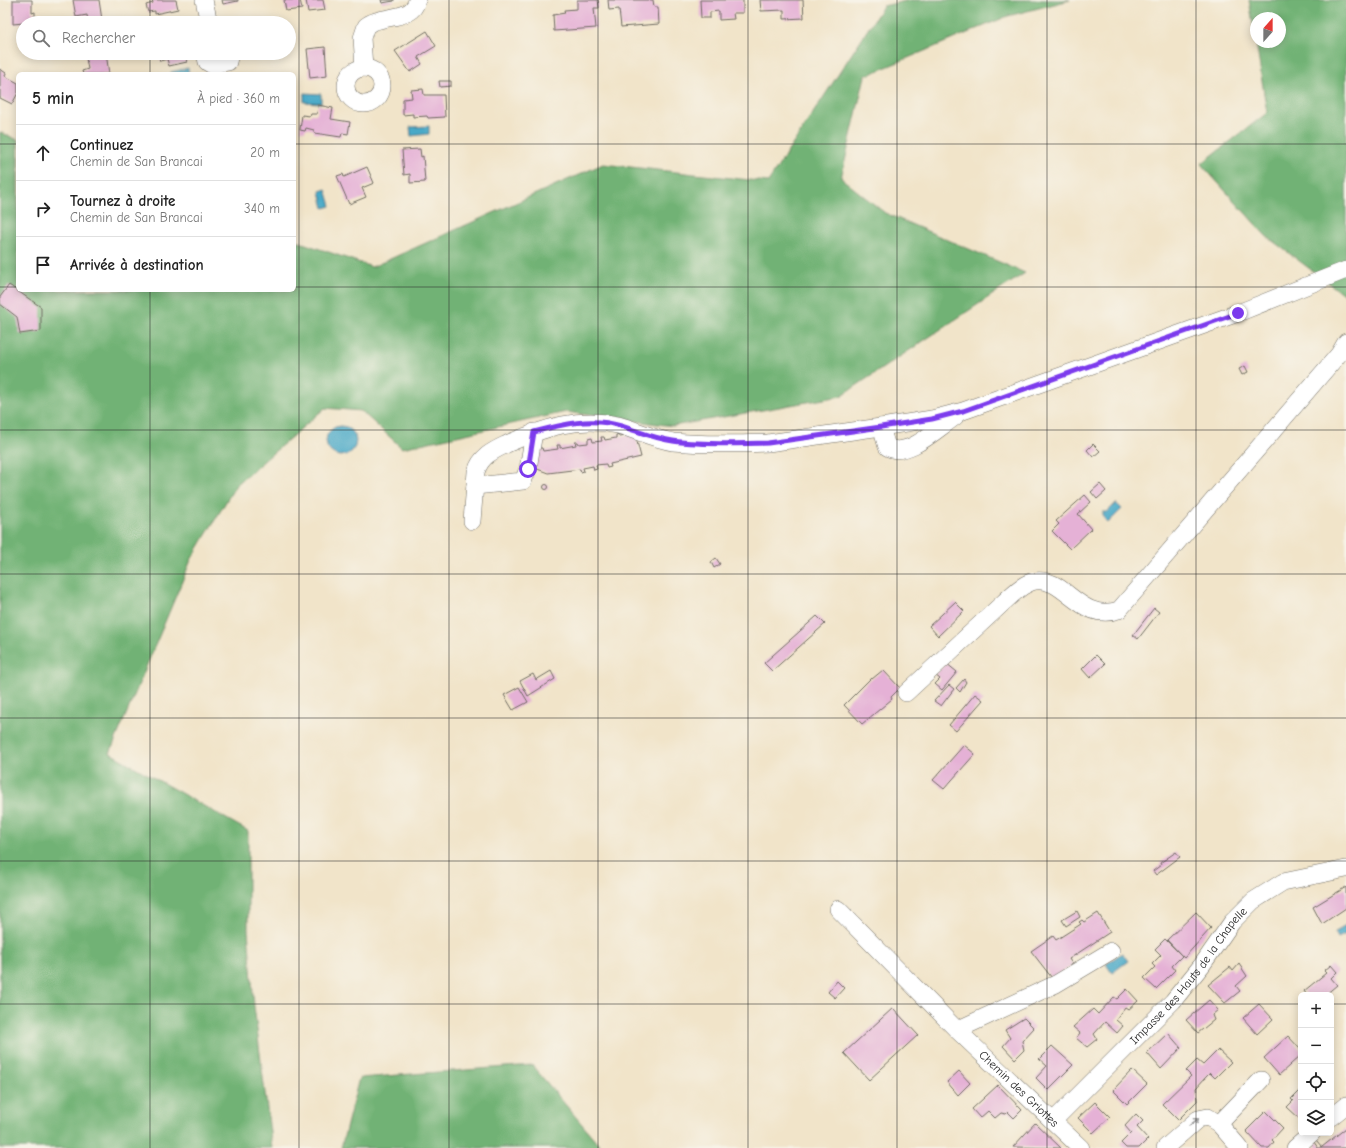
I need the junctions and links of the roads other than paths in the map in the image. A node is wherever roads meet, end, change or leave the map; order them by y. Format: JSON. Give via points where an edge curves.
{"nodes":[{"id":1,"x":204,"y":0,"type":"edge"},
{"id":2,"x":417,"y":0,"type":"edge"},
{"id":3,"x":207,"y":16,"type":"edge"},
{"id":4,"x":207,"y":60,"type":"edge"},
{"id":5,"x":228,"y":60,"type":"edge"},
{"id":6,"x":364,"y":68,"type":"dead end"},
{"id":7,"x":1346,"y":270,"type":"edge"},
{"id":8,"x":1346,"y":342,"type":"edge"},
{"id":9,"x":963,"y":411,"type":"junction"},
{"id":10,"x":881,"y":427,"type":"junction"},
{"id":11,"x":534,"y":432,"type":"junction"},
{"id":12,"x":475,"y":486,"type":"junction"},
{"id":13,"x":472,"y":521,"type":"dead end"},
{"id":14,"x":906,"y":693,"type":"dead end"},
{"id":15,"x":1346,"y":869,"type":"edge"},
{"id":16,"x":838,"y":909,"type":"dead end"},
{"id":17,"x":1111,"y":951,"type":"dead end"},
{"id":18,"x":957,"y":1030,"type":"junction"},
{"id":19,"x":1261,"y":1080,"type":"dead end"},
{"id":20,"x":1346,"y":1105,"type":"edge"},
{"id":21,"x":1334,"y":1115,"type":"edge"},
{"id":22,"x":1053,"y":1121,"type":"junction"},
{"id":23,"x":1219,"y":1124,"type":"junction"},
{"id":24,"x":1309,"y":1136,"type":"edge"},
{"id":25,"x":1081,"y":1148,"type":"edge"},
{"id":26,"x":1165,"y":1148,"type":"edge"},
{"id":27,"x":1240,"y":1148,"type":"edge"},
{"id":28,"x":1295,"y":1148,"type":"edge"}],
"edges":[{"from":1,"to":3,"type":"street"},
{"from":2,"to":6,"type":"street","via":[[407,14],[375,20],[366,26],[362,38]]},
{"from":4,"to":5,"type":"street","via":[[212,65]]},
{"from":7,"to":9,"type":"street","via":[[1238,313]]},
{"from":8,"to":14,"type":"street","via":[[1339,354],[1120,610],[1105,613],[1089,608],[1077,603],[1054,584],[1034,581],[1021,587]]},
{"from":9,"to":10,"type":"street"},
{"from":9,"to":10,"type":"street","via":[[916,444],[902,450],[887,447]]},
{"from":10,"to":11,"type":"street","via":[[747,444],[674,442],[619,426],[595,422],[578,422]]},
{"from":11,"to":12,"type":"street","via":[[488,453],[478,465]]},
{"from":11,"to":12,"type":"street","via":[[528,469],[523,481]]},
{"from":12,"to":13,"type":"street"},
{"from":15,"to":22,"type":"street","name":"Impasse des Hauts de la Chapelle","via":[[1282,882],[1253,901],[1232,922],[1173,1001]]},
{"from":16,"to":18,"type":"street","name":"Chemin des Griottes"},
{"from":17,"to":18,"type":"street","via":[[1056,984]]},
{"from":18,"to":22,"type":"street","name":"Chemin des Griottes"},
{"from":19,"to":23,"type":"street"},
{"from":20,"to":21,"type":"street"},
{"from":22,"to":25,"type":"street","name":"Chemin des Griottes"},
{"from":26,"to":23,"type":"street","one_way":true,"via":[[1198,1119],[1208,1117]]},
{"from":23,"to":27,"type":"street"},
{"from":24,"to":28,"type":"street"}]}
